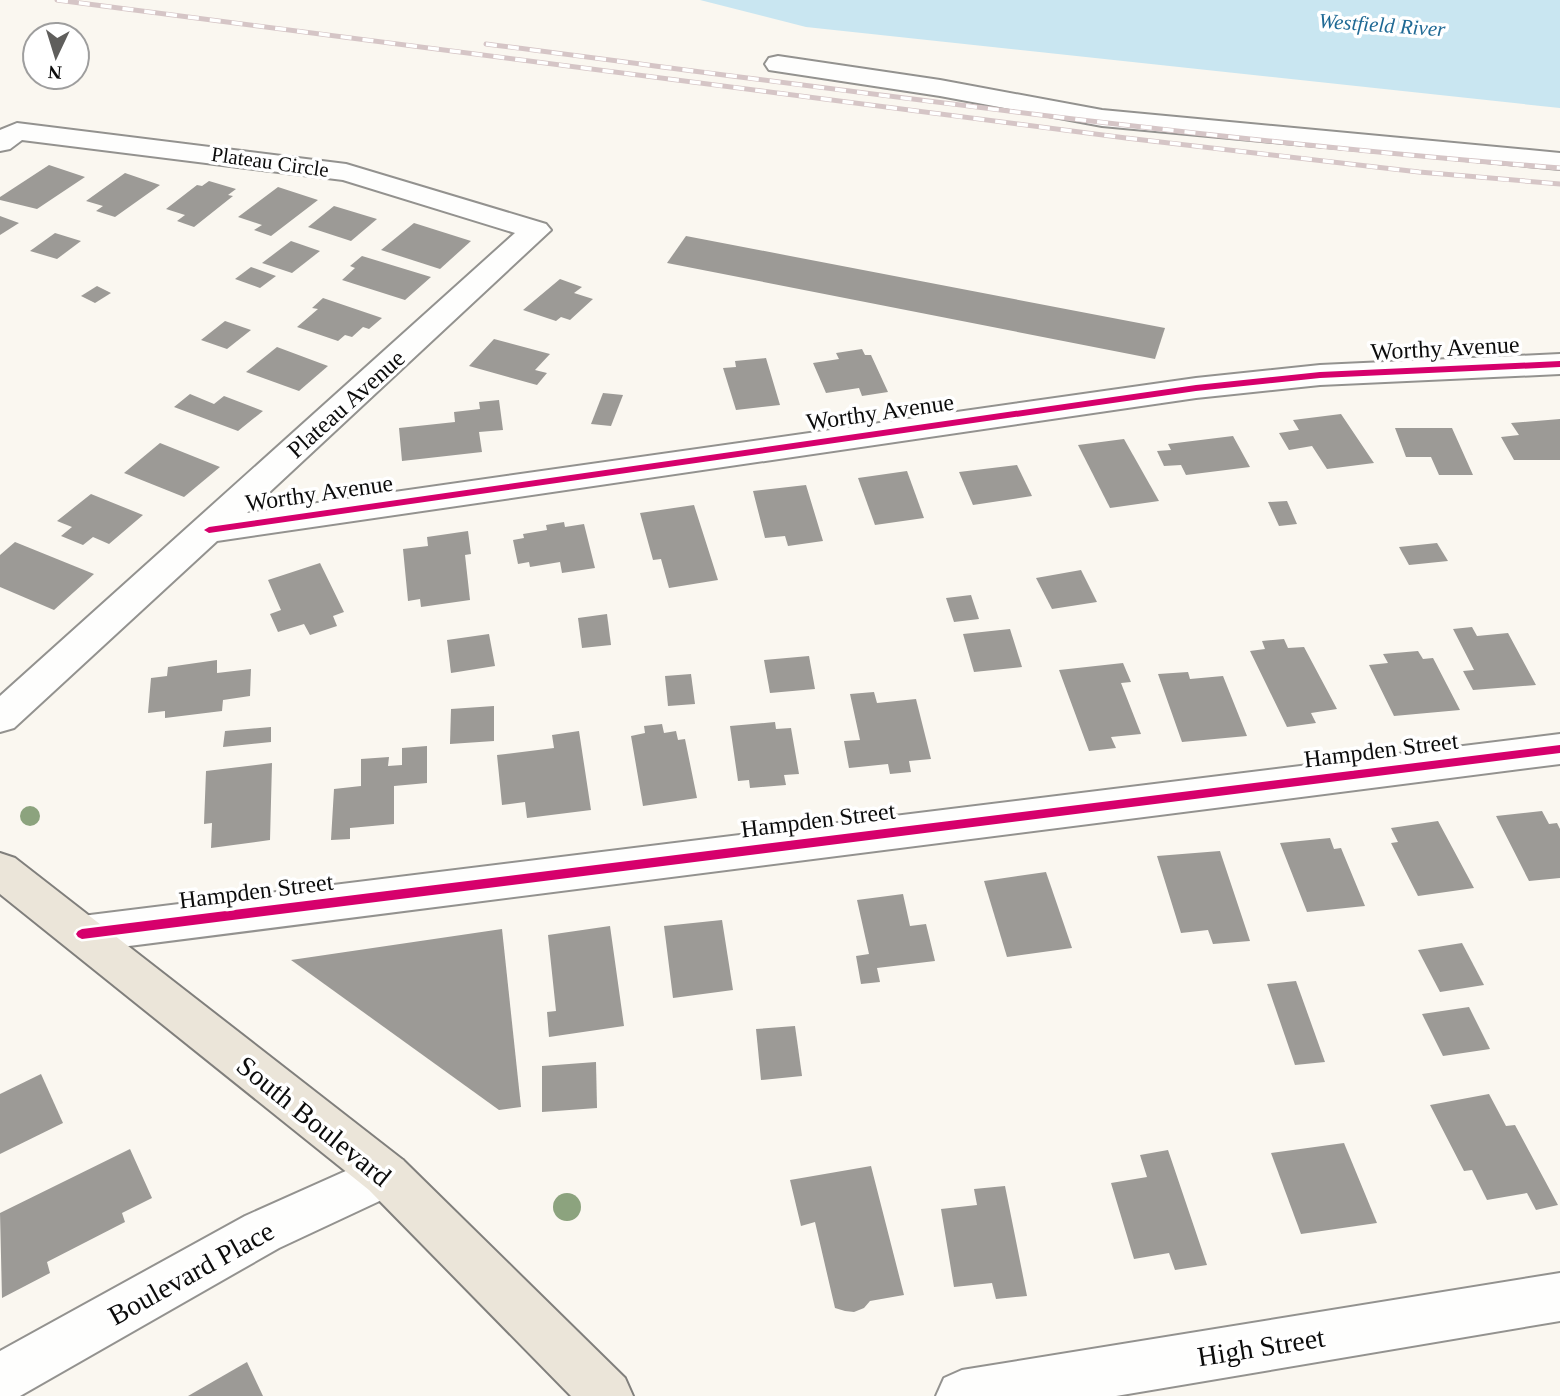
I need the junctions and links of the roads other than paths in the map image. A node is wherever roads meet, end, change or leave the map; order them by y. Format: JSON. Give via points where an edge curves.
{"nodes":[{"id":1,"x":778,"y":64,"type":"dead end"},
{"id":2,"x":0,"y":144,"type":"edge"},
{"id":3,"x":1560,"y":161,"type":"edge"},
{"id":4,"x":536,"y":230,"type":"joint"},
{"id":5,"x":1560,"y":364,"type":"edge"},
{"id":6,"x":209,"y":530,"type":"junction"},
{"id":7,"x":4,"y":708,"type":"edge"},
{"id":8,"x":1560,"y":749,"type":"edge"},
{"id":9,"x":0,"y":870,"type":"edge"},
{"id":10,"x":82,"y":934,"type":"junction"},
{"id":11,"x":386,"y":1175,"type":"junction"},
{"id":12,"x":1560,"y":1297,"type":"edge"},
{"id":13,"x":0,"y":1379,"type":"edge"},
{"id":14,"x":607,"y":1396,"type":"edge"},
{"id":15,"x":962,"y":1396,"type":"edge"}],
"edges":[{"from":1,"to":3,"type":"street","via":[[1102,118]]},
{"from":2,"to":4,"type":"street","name":"Plateau Circle","via":[[17,131],[346,172]]},
{"from":4,"to":6,"type":"street","name":"Plateau Avenue"},
{"from":5,"to":6,"type":"street","name":"Worthy Avenue","via":[[1320,375],[1196,388]]},
{"from":6,"to":7,"type":"street","name":"Plateau Avenue"},
{"from":8,"to":10,"type":"street","name":"Hampden Street"},
{"from":9,"to":10,"type":"main road","name":"South Boulevard"},
{"from":10,"to":11,"type":"main road","name":"South Boulevard"},
{"from":11,"to":13,"type":"street","name":"Boulevard Place","via":[[262,1232]]},
{"from":11,"to":14,"type":"main road","name":"South Boulevard"},
{"from":12,"to":15,"type":"street","name":"High Street"}]}
